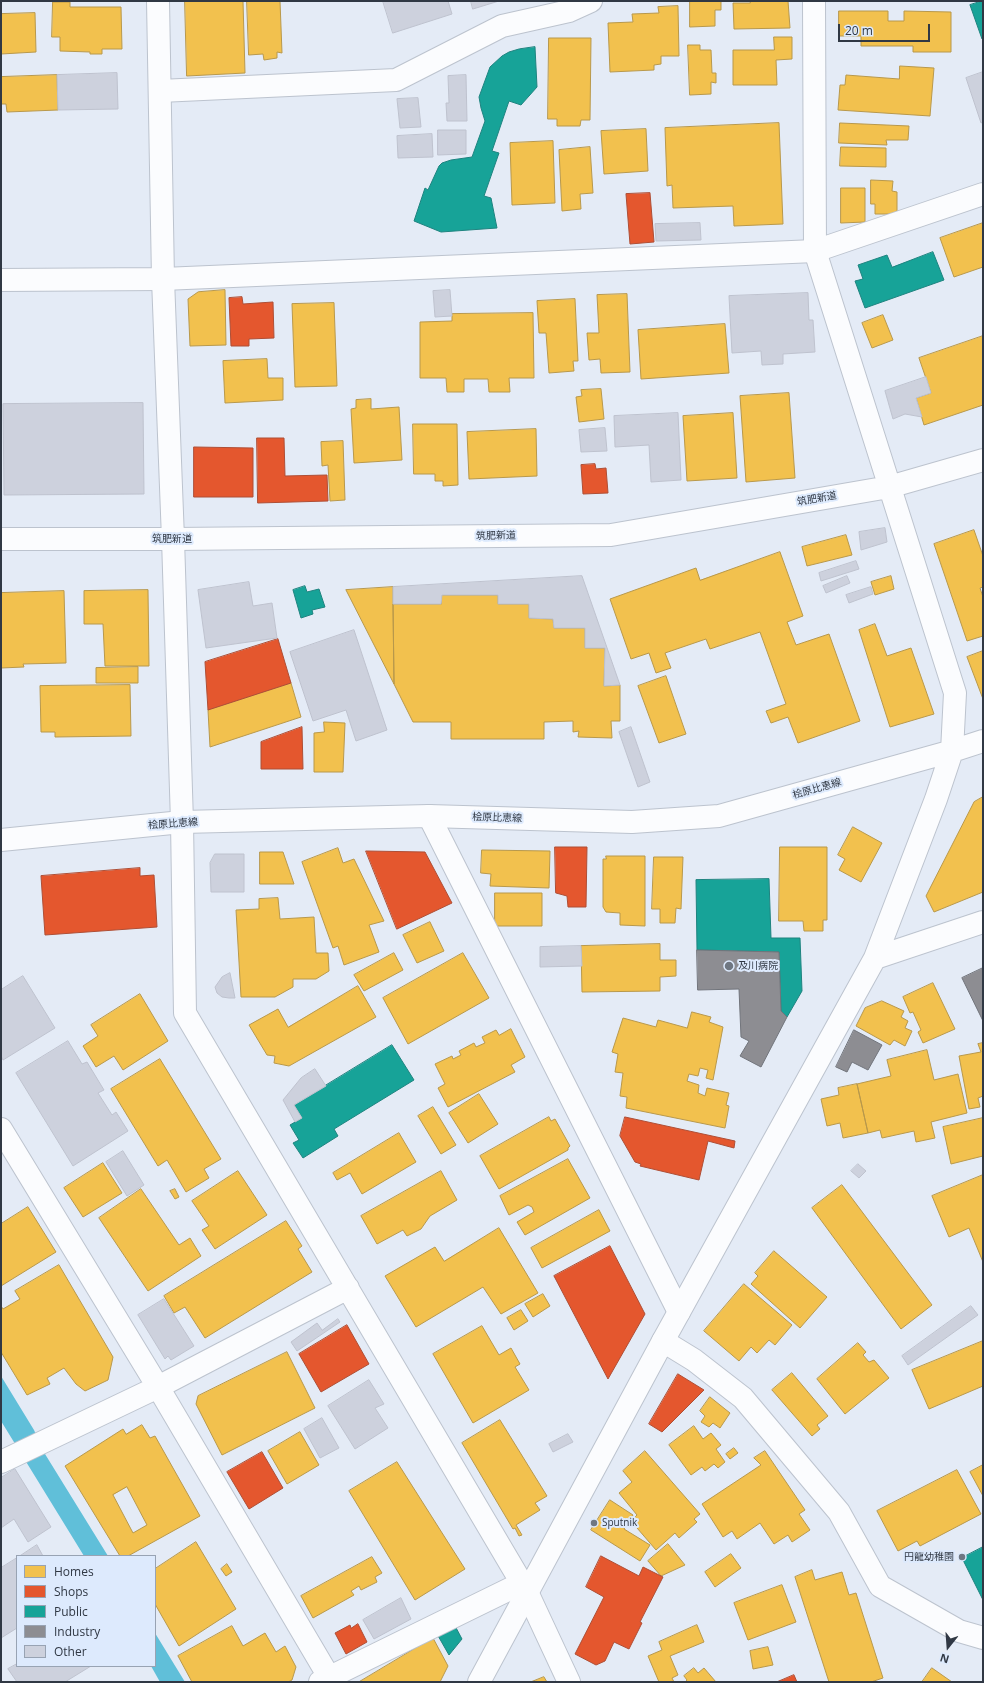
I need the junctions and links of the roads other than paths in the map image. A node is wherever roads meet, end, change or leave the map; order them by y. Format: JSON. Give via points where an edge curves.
{"nodes":[{"id":1,"x":158,"y":1,"type":"edge"},
{"id":2,"x":591,"y":1,"type":"edge"},
{"id":3,"x":814,"y":1,"type":"edge"},
{"id":4,"x":160,"y":91,"type":"junction"},
{"id":5,"x":983,"y":194,"type":"edge"},
{"id":6,"x":815,"y":252,"type":"junction"},
{"id":7,"x":163,"y":279,"type":"junction"},
{"id":8,"x":1,"y":280,"type":"edge"},
{"id":9,"x":983,"y":460,"type":"edge"},
{"id":10,"x":889,"y":487,"type":"junction"},
{"id":11,"x":1,"y":538,"type":"edge"},
{"id":12,"x":173,"y":539,"type":"junction"},
{"id":13,"x":983,"y":741,"type":"edge"},
{"id":14,"x":952,"y":751,"type":"junction"},
{"id":15,"x":429,"y":816,"type":"junction"},
{"id":16,"x":182,"y":822,"type":"junction"},
{"id":17,"x":1,"y":840,"type":"edge"},
{"id":18,"x":983,"y":922,"type":"edge"},
{"id":19,"x":875,"y":958,"type":"junction"},
{"id":20,"x":1,"y":1129,"type":"edge"},
{"id":21,"x":348,"y":1288,"type":"junction"},
{"id":22,"x":679,"y":1312,"type":"junction"},
{"id":23,"x":663,"y":1341,"type":"junction"},
{"id":24,"x":158,"y":1387,"type":"junction"},
{"id":25,"x":10,"y":1457,"type":"edge"},
{"id":26,"x":525,"y":1587,"type":"junction"},
{"id":27,"x":983,"y":1638,"type":"edge"},
{"id":28,"x":327,"y":1680,"type":"edge"},
{"id":29,"x":479,"y":1682,"type":"edge"},
{"id":30,"x":569,"y":1682,"type":"edge"}],
"edges":[{"from":1,"to":4,"type":"street"},
{"from":2,"to":4,"type":"street","via":[[569,11],[502,26],[396,80]]},
{"from":3,"to":6,"type":"street"},
{"from":4,"to":7,"type":"street"},
{"from":5,"to":6,"type":"street"},
{"from":6,"to":7,"type":"street"},
{"from":6,"to":10,"type":"street"},
{"from":7,"to":8,"type":"street"},
{"from":7,"to":12,"type":"street"},
{"from":9,"to":10,"type":"street","name":"筑肥新道"},
{"from":10,"to":12,"type":"street","name":"筑肥新道","via":[[611,535]]},
{"from":10,"to":14,"type":"street","via":[[955,693]]},
{"from":11,"to":12,"type":"street","name":"筑肥新道"},
{"from":12,"to":16,"type":"street"},
{"from":13,"to":14,"type":"street","name":"桧原比恵線"},
{"from":14,"to":15,"type":"street","name":"桧原比恵線","via":[[719,816],[632,822]]},
{"from":14,"to":19,"type":"street"},
{"from":15,"to":16,"type":"street","name":"桧原比恵線"},
{"from":15,"to":22,"type":"street"},
{"from":16,"to":17,"type":"street","name":"桧原比恵線"},
{"from":16,"to":21,"type":"street","via":[[185,1012]]},
{"from":18,"to":19,"type":"street"},
{"from":19,"to":22,"type":"street"},
{"from":20,"to":24,"type":"street"},
{"from":21,"to":24,"type":"street"},
{"from":21,"to":26,"type":"street"},
{"from":22,"to":23,"type":"street"},
{"from":23,"to":26,"type":"street"},
{"from":23,"to":27,"type":"street","via":[[694,1360],[743,1398],[839,1512],[880,1586],[959,1631]]},
{"from":24,"to":25,"type":"street"},
{"from":24,"to":28,"type":"street"},
{"from":26,"to":28,"type":"street"},
{"from":26,"to":29,"type":"street"},
{"from":26,"to":30,"type":"street"}]}
